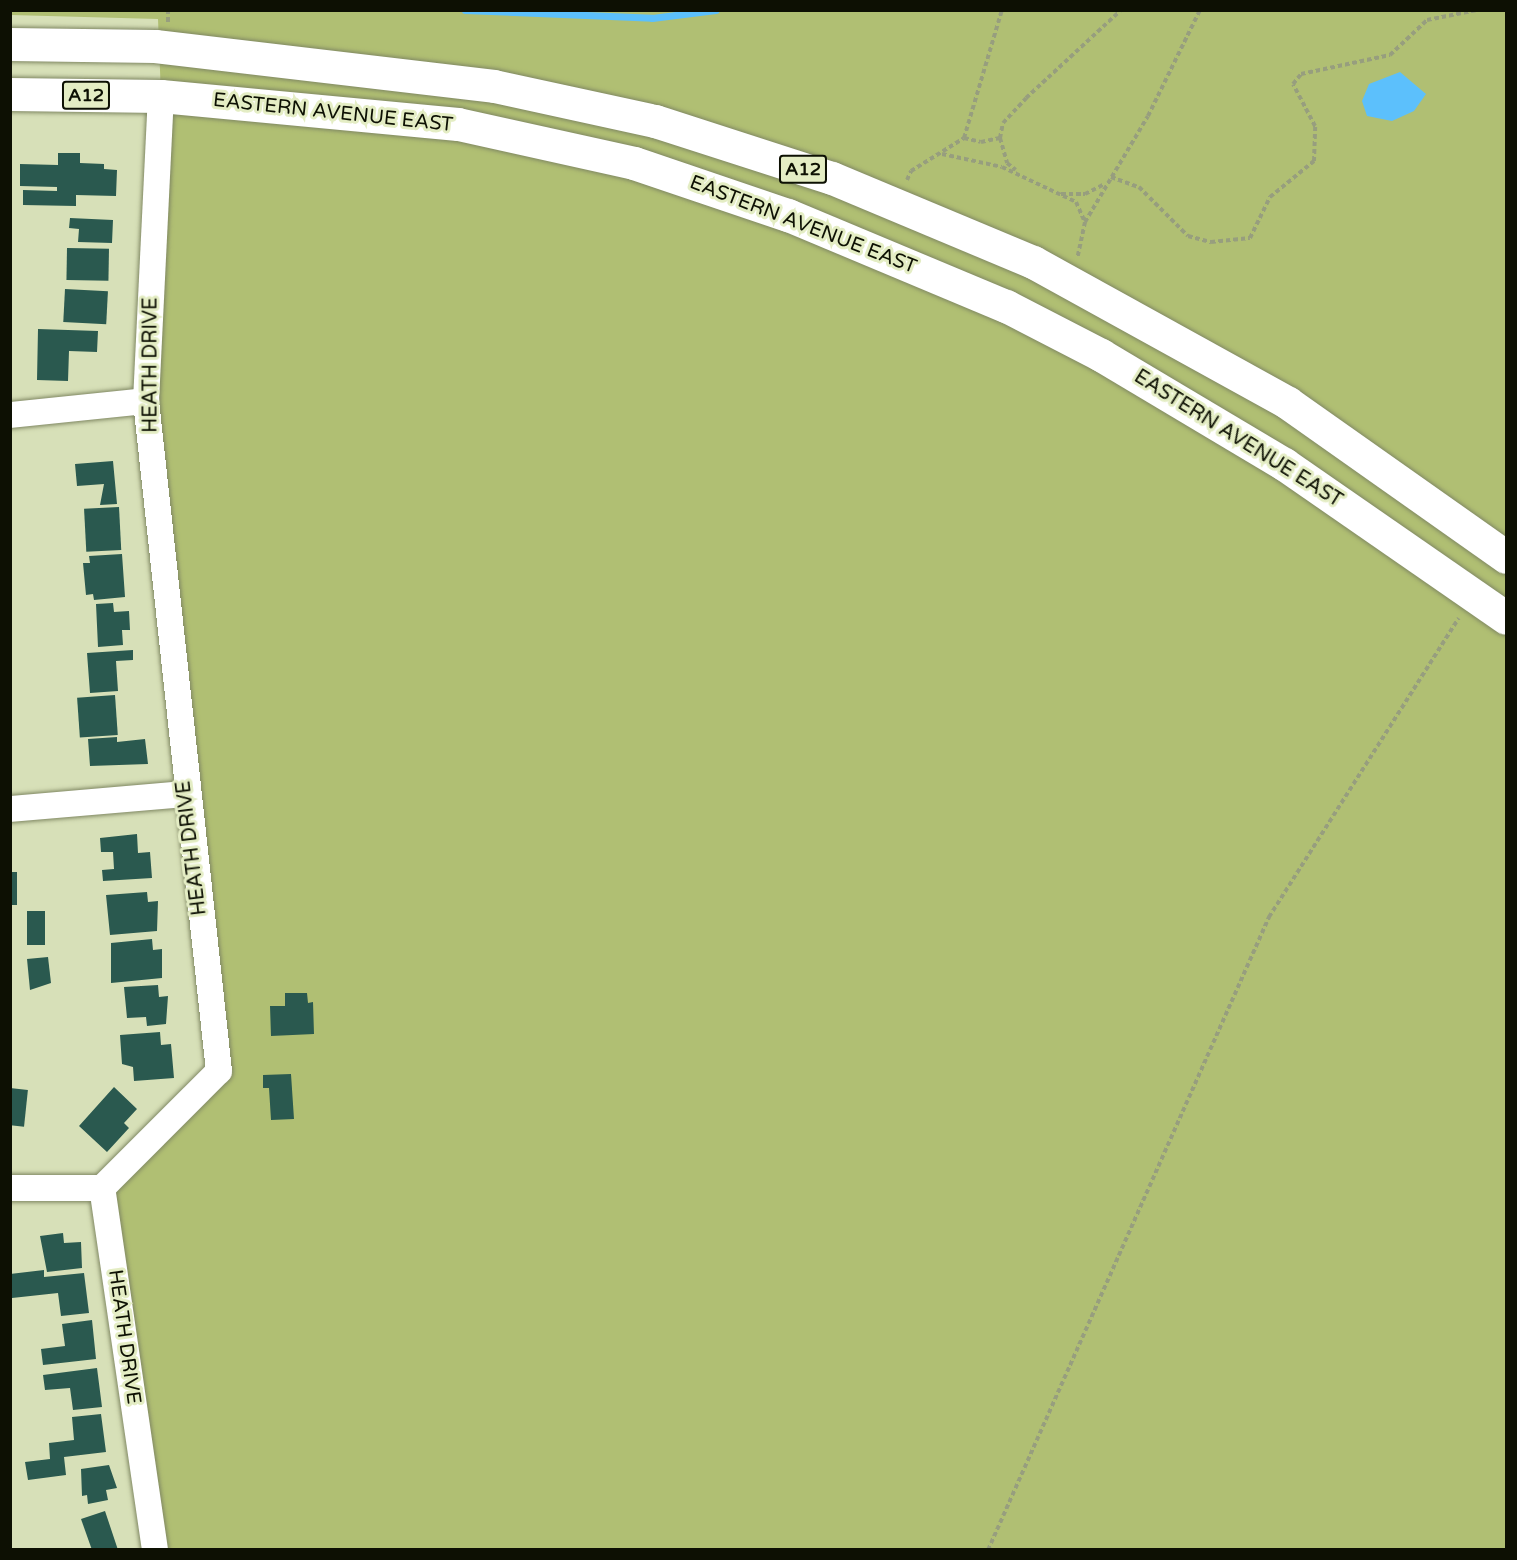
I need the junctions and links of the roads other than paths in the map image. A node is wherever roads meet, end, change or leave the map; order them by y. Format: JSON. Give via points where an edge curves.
{"nodes":[{"id":1,"x":10,"y":44,"type":"edge"},
{"id":2,"x":10,"y":94,"type":"edge"},
{"id":3,"x":161,"y":96,"type":"junction"},
{"id":4,"x":146,"y":401,"type":"junction"},
{"id":5,"x":10,"y":415,"type":"edge"},
{"id":6,"x":1506,"y":557,"type":"edge"},
{"id":7,"x":1506,"y":618,"type":"edge"},
{"id":8,"x":186,"y":794,"type":"junction"},
{"id":9,"x":10,"y":809,"type":"edge"},
{"id":10,"x":10,"y":1188,"type":"edge"},
{"id":11,"x":102,"y":1188,"type":"junction"},
{"id":12,"x":155,"y":1550,"type":"edge"}],
"edges":[{"from":1,"to":6,"type":"highway","number":"A12","via":[[154,46],[494,86],[654,121],[832,178],[1033,262],[1288,403]]},
{"from":2,"to":3,"type":"highway","name":"EASTERN AVENUE EAST","number":"A12"},
{"from":3,"to":4,"type":"street","name":"HEATH DRIVE"},
{"from":3,"to":7,"type":"highway","name":"EASTERN AVENUE EAST","number":"A12","via":[[458,124],[634,163],[788,215],[995,302],[1101,355],[1284,464]]},
{"from":4,"to":5,"type":"street"},
{"from":4,"to":8,"type":"street","name":"HEATH DRIVE"},
{"from":8,"to":9,"type":"street"},
{"from":8,"to":11,"type":"street","name":"HEATH DRIVE","via":[[219,1071]]},
{"from":10,"to":11,"type":"street"},
{"from":11,"to":12,"type":"street","name":"HEATH DRIVE"}]}
